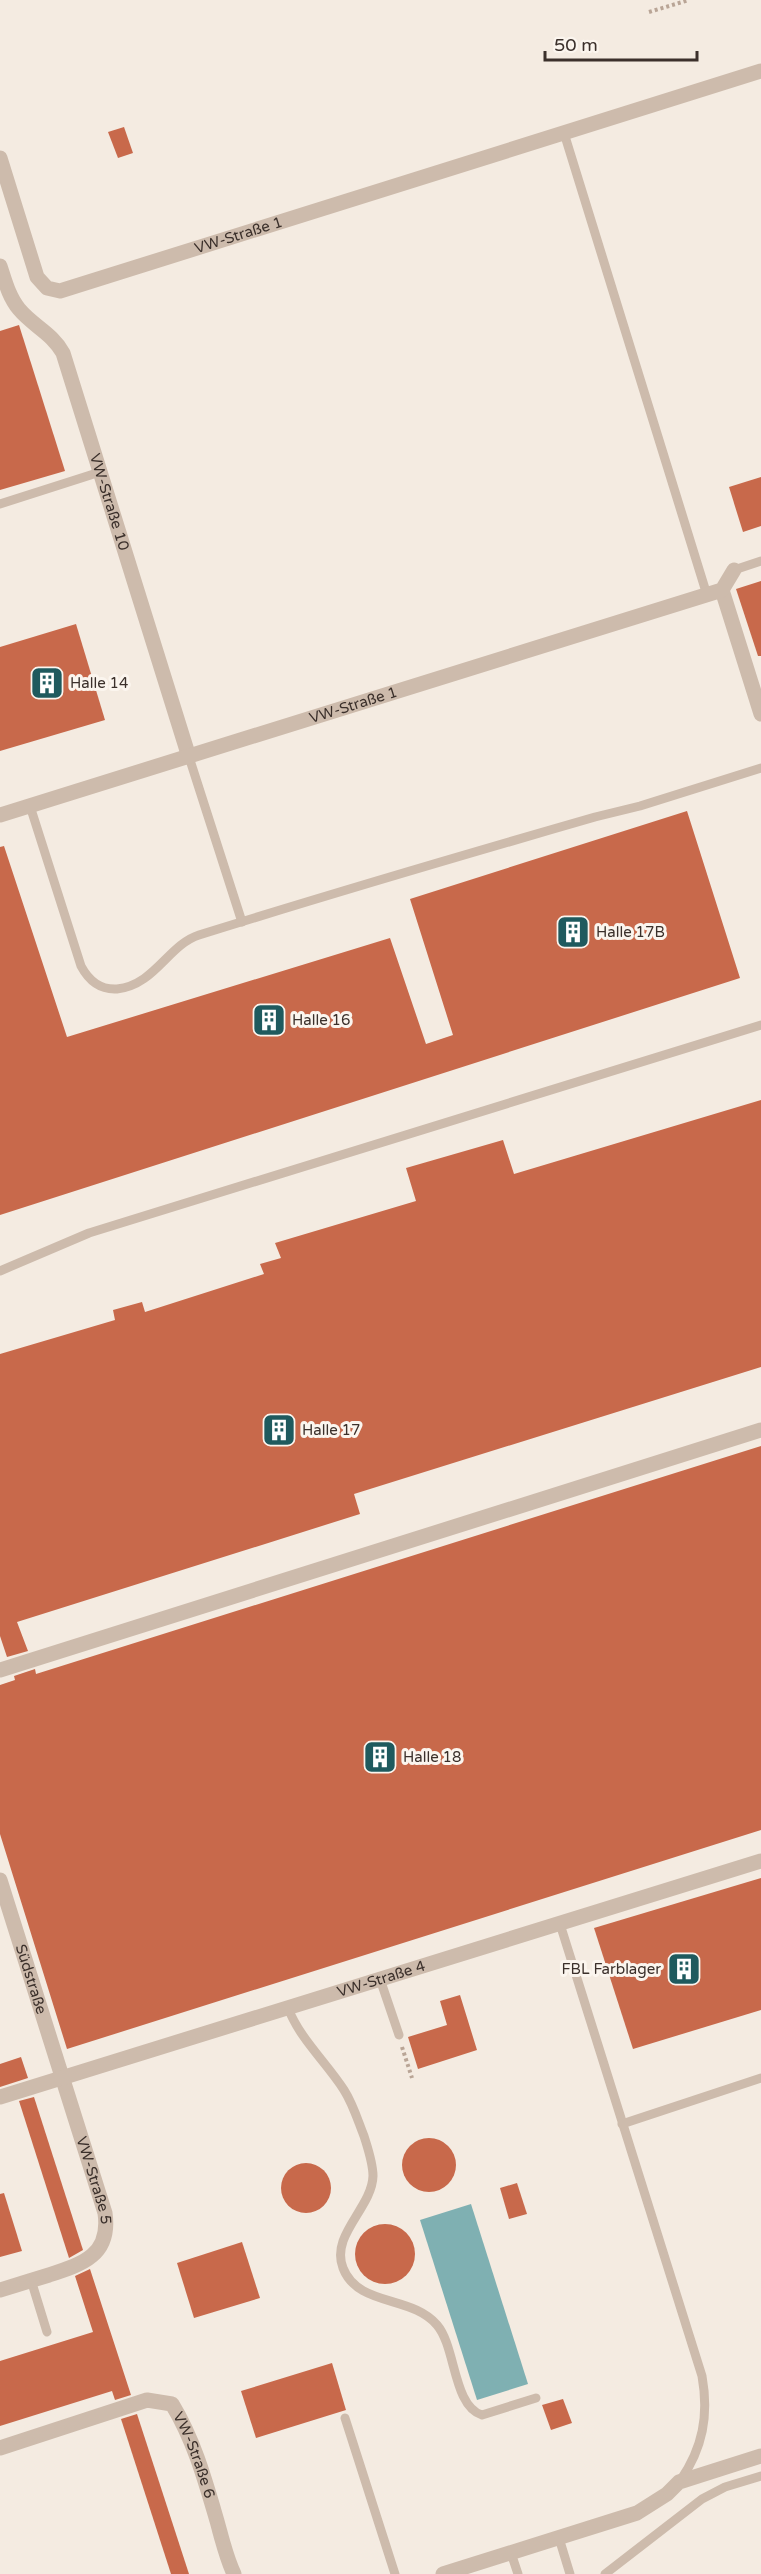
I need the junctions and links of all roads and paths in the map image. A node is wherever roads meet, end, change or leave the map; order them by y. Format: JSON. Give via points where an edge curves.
{"nodes":[{"id":1,"x":689,"y":0,"type":"edge"},
{"id":2,"x":649,"y":12,"type":"dead end"},
{"id":3,"x":761,"y":71,"type":"edge"},
{"id":4,"x":564,"y":133,"type":"junction"},
{"id":5,"x":1,"y":166,"type":"edge"},
{"id":6,"x":0,"y":266,"type":"edge"},
{"id":7,"x":100,"y":472,"type":"junction"},
{"id":8,"x":0,"y":504,"type":"edge"},
{"id":9,"x":761,"y":561,"type":"edge"},
{"id":10,"x":734,"y":570,"type":"joint"},
{"id":11,"x":722,"y":590,"type":"junction"},
{"id":12,"x":707,"y":595,"type":"junction"},
{"id":13,"x":761,"y":714,"type":"edge"},
{"id":14,"x":189,"y":756,"type":"junction"},
{"id":15,"x":761,"y":768,"type":"edge"},
{"id":16,"x":30,"y":806,"type":"junction"},
{"id":17,"x":0,"y":815,"type":"edge"},
{"id":18,"x":242,"y":922,"type":"junction"},
{"id":19,"x":761,"y":1025,"type":"edge"},
{"id":20,"x":0,"y":1271,"type":"edge"},
{"id":21,"x":761,"y":1430,"type":"edge"},
{"id":22,"x":0,"y":1670,"type":"edge"},
{"id":23,"x":761,"y":1861,"type":"edge"},
{"id":24,"x":0,"y":1880,"type":"edge"},
{"id":25,"x":560,"y":1923,"type":"junction"},
{"id":26,"x":380,"y":1980,"type":"junction"},
{"id":27,"x":288,"y":2008,"type":"junction"},
{"id":28,"x":399,"y":2035,"type":"joint"},
{"id":29,"x":61,"y":2078,"type":"junction"},
{"id":30,"x":412,"y":2078,"type":"dead end"},
{"id":31,"x":761,"y":2078,"type":"edge"},
{"id":32,"x":0,"y":2097,"type":"edge"},
{"id":33,"x":622,"y":2124,"type":"junction"},
{"id":34,"x":31,"y":2280,"type":"junction"},
{"id":35,"x":0,"y":2290,"type":"edge"},
{"id":36,"x":47,"y":2332,"type":"dead end"},
{"id":37,"x":536,"y":2398,"type":"dead end"},
{"id":38,"x":345,"y":2418,"type":"dead end"},
{"id":39,"x":0,"y":2448,"type":"edge"},
{"id":40,"x":761,"y":2456,"type":"edge"},
{"id":41,"x":761,"y":2475,"type":"edge"},
{"id":42,"x":679,"y":2482,"type":"junction"},
{"id":43,"x":559,"y":2538,"type":"junction"},
{"id":44,"x":511,"y":2553,"type":"junction"},
{"id":45,"x":234,"y":2574,"type":"edge"},
{"id":46,"x":395,"y":2574,"type":"edge"},
{"id":47,"x":443,"y":2574,"type":"edge"},
{"id":48,"x":518,"y":2574,"type":"edge"},
{"id":49,"x":570,"y":2574,"type":"edge"},
{"id":50,"x":605,"y":2574,"type":"edge"}],
"edges":[{"from":1,"to":2,"type":"path"},
{"from":3,"to":4,"type":"street","name":"VW-Straße 1"},
{"from":4,"to":5,"type":"street","name":"VW-Straße 1","via":[[60,291],[47,288],[37,277]]},
{"from":4,"to":12,"type":"lane"},
{"from":6,"to":7,"type":"street","name":"VW-Straße 10","via":[[11,298],[63,353]]},
{"from":7,"to":8,"type":"lane"},
{"from":7,"to":14,"type":"street","name":"VW-Straße 10"},
{"from":9,"to":10,"type":"lane"},
{"from":10,"to":11,"type":"street"},
{"from":11,"to":12,"type":"street","name":"VW-Straße 1"},
{"from":11,"to":13,"type":"street"},
{"from":12,"to":14,"type":"street","name":"VW-Straße 1"},
{"from":14,"to":16,"type":"street","name":"VW-Straße 1"},
{"from":14,"to":18,"type":"lane"},
{"from":15,"to":18,"type":"lane"},
{"from":16,"to":17,"type":"street","name":"VW-Straße 1"},
{"from":16,"to":18,"type":"lane","via":[[81,966],[93,983],[121,988],[140,982],[192,937]]},
{"from":19,"to":20,"type":"lane","via":[[89,1233]]},
{"from":21,"to":22,"type":"street"},
{"from":23,"to":25,"type":"street","name":"VW-Straße 4"},
{"from":24,"to":29,"type":"street","name":"Südstraße"},
{"from":25,"to":26,"type":"street","name":"VW-Straße 4"},
{"from":25,"to":33,"type":"lane"},
{"from":26,"to":27,"type":"street","name":"VW-Straße 4"},
{"from":26,"to":28,"type":"lane"},
{"from":27,"to":29,"type":"street","name":"VW-Straße 4"},
{"from":27,"to":37,"type":"lane","via":[[299,2030],[349,2098],[369,2154],[373,2177],[369,2193],[343,2242],[340,2256],[347,2277],[363,2291],[409,2306],[438,2326],[465,2401],[474,2413],[482,2415]]},
{"from":28,"to":30,"type":"path"},
{"from":29,"to":32,"type":"street","name":"VW-Straße 4"},
{"from":29,"to":34,"type":"street","name":"VW-Straße 5","via":[[107,2226],[100,2247],[86,2261]]},
{"from":31,"to":33,"type":"lane"},
{"from":33,"to":42,"type":"lane","via":[[705,2392],[700,2445]]},
{"from":34,"to":35,"type":"street","name":"VW-Straße 5"},
{"from":34,"to":36,"type":"lane"},
{"from":38,"to":46,"type":"lane"},
{"from":39,"to":45,"type":"street","name":"VW-Straße 6","via":[[147,2400],[171,2404],[197,2454]]},
{"from":40,"to":42,"type":"street"},
{"from":41,"to":50,"type":"lane","via":[[708,2495]]},
{"from":42,"to":43,"type":"street","via":[[637,2513]]},
{"from":43,"to":44,"type":"street"},
{"from":43,"to":49,"type":"lane"},
{"from":44,"to":47,"type":"street"},
{"from":44,"to":48,"type":"lane"}]}
